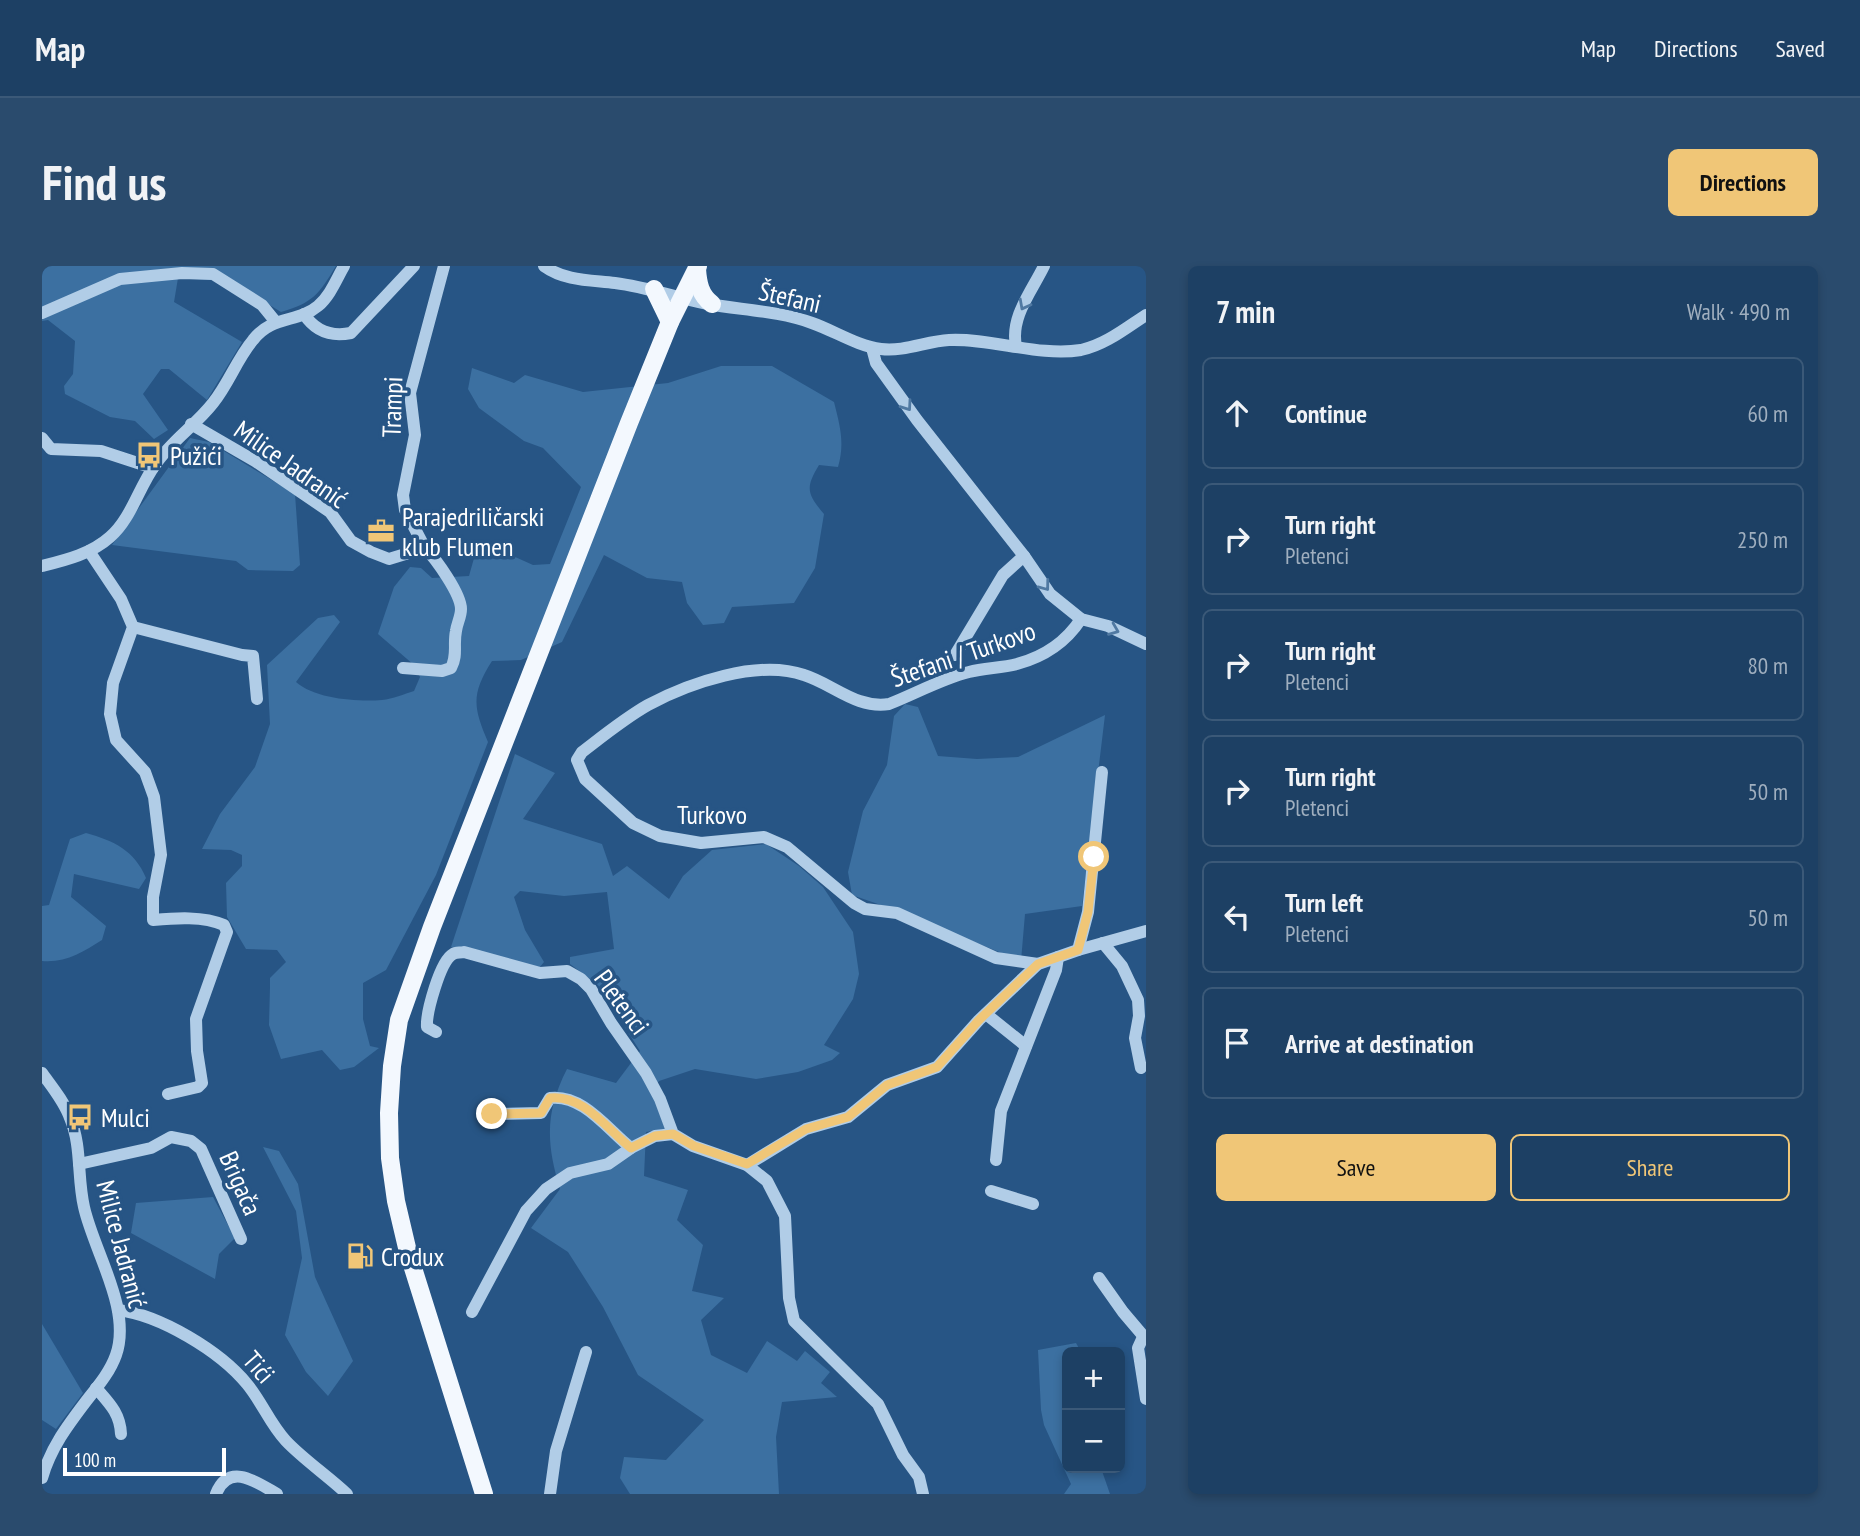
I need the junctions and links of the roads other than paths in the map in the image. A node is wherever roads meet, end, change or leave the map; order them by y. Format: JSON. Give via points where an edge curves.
{"nodes":[{"id":1,"x":344,"y":266,"type":"edge"},
{"id":2,"x":414,"y":266,"type":"edge"},
{"id":3,"x":444,"y":266,"type":"edge"},
{"id":4,"x":544,"y":266,"type":"edge"},
{"id":5,"x":1044,"y":266,"type":"edge"},
{"id":6,"x":698,"y":267,"type":"edge"},
{"id":7,"x":654,"y":289,"type":"junction"},
{"id":8,"x":682,"y":297,"type":"junction"},
{"id":9,"x":712,"y":304,"type":"junction"},
{"id":10,"x":42,"y":313,"type":"edge"},
{"id":11,"x":304,"y":314,"type":"junction"},
{"id":12,"x":1146,"y":315,"type":"edge"},
{"id":13,"x":275,"y":321,"type":"junction"},
{"id":14,"x":670,"y":322,"type":"junction"},
{"id":15,"x":1016,"y":346,"type":"junction"},
{"id":16,"x":872,"y":348,"type":"junction"},
{"id":17,"x":191,"y":424,"type":"junction"},
{"id":18,"x":42,"y":438,"type":"edge"},
{"id":19,"x":153,"y":468,"type":"junction"},
{"id":20,"x":425,"y":548,"type":"junction"},
{"id":21,"x":89,"y":551,"type":"junction"},
{"id":22,"x":1024,"y":556,"type":"junction"},
{"id":23,"x":42,"y":566,"type":"edge"},
{"id":24,"x":1081,"y":619,"type":"junction"},
{"id":25,"x":133,"y":627,"type":"junction"},
{"id":26,"x":1146,"y":644,"type":"edge"},
{"id":27,"x":955,"y":655,"type":"dead end"},
{"id":28,"x":404,"y":668,"type":"dead end"},
{"id":29,"x":257,"y":699,"type":"dead end"},
{"id":30,"x":582,"y":752,"type":"joint"},
{"id":31,"x":1102,"y":772,"type":"dead end"},
{"id":32,"x":1146,"y":931,"type":"edge"},
{"id":33,"x":1103,"y":943,"type":"junction"},
{"id":34,"x":1078,"y":950,"type":"junction"},
{"id":35,"x":1058,"y":957,"type":"junction"},
{"id":36,"x":1038,"y":964,"type":"junction"},
{"id":37,"x":986,"y":1014,"type":"junction"},
{"id":38,"x":436,"y":1032,"type":"dead end"},
{"id":39,"x":1026,"y":1046,"type":"junction"},
{"id":40,"x":1141,"y":1069,"type":"dead end"},
{"id":41,"x":42,"y":1073,"type":"edge"},
{"id":42,"x":168,"y":1094,"type":"dead end"},
{"id":43,"x":492,"y":1114,"type":"dead end"},
{"id":44,"x":673,"y":1134,"type":"junction"},
{"id":45,"x":631,"y":1148,"type":"junction"},
{"id":46,"x":996,"y":1160,"type":"dead end"},
{"id":47,"x":79,"y":1164,"type":"junction"},
{"id":48,"x":747,"y":1164,"type":"junction"},
{"id":49,"x":991,"y":1191,"type":"dead end"},
{"id":50,"x":1034,"y":1204,"type":"dead end"},
{"id":51,"x":241,"y":1239,"type":"dead end"},
{"id":52,"x":1099,"y":1278,"type":"dead end"},
{"id":53,"x":118,"y":1310,"type":"junction"},
{"id":54,"x":472,"y":1312,"type":"dead end"},
{"id":55,"x":1144,"y":1338,"type":"edge"},
{"id":56,"x":586,"y":1352,"type":"dead end"},
{"id":57,"x":96,"y":1388,"type":"junction"},
{"id":58,"x":1146,"y":1399,"type":"edge"},
{"id":59,"x":121,"y":1434,"type":"dead end"},
{"id":60,"x":42,"y":1478,"type":"edge"},
{"id":61,"x":339,"y":1492,"type":"edge"},
{"id":62,"x":216,"y":1494,"type":"edge"},
{"id":63,"x":277,"y":1494,"type":"edge"},
{"id":64,"x":484,"y":1494,"type":"edge"},
{"id":65,"x":550,"y":1494,"type":"edge"},
{"id":66,"x":923,"y":1494,"type":"edge"}],
"edges":[{"from":1,"to":11,"type":"street","via":[[324,299]]},
{"from":2,"to":11,"type":"street","via":[[351,333],[323,332]]},
{"from":3,"to":20,"type":"street","name":"Trampi","via":[[410,393],[415,435],[405,510]]},
{"from":4,"to":7,"type":"street","name":"Štefani","via":[[575,279]]},
{"from":5,"to":15,"type":"street","one_way":true,"via":[[1014,328]]},
{"from":6,"to":8,"type":"main road"},
{"from":6,"to":9,"type":"main road","via":[[700,289]]},
{"from":7,"to":8,"type":"street","name":"Štefani"},
{"from":7,"to":14,"type":"main road"},
{"from":8,"to":9,"type":"street","name":"Štefani"},
{"from":8,"to":14,"type":"main road"},
{"from":9,"to":16,"type":"street","name":"Štefani","via":[[811,323]]},
{"from":10,"to":13,"type":"street","via":[[120,279],[213,274],[262,305]]},
{"from":11,"to":13,"type":"street"},
{"from":12,"to":15,"type":"street","name":"Štefani","via":[[1083,349]]},
{"from":13,"to":17,"type":"street","name":"Milice Jadranić","via":[[254,338],[228,382]]},
{"from":14,"to":64,"type":"main road","via":[[399,1020],[392,1066],[390,1158],[408,1252]]},
{"from":15,"to":16,"type":"street","name":"Štefani","via":[[947,340]]},
{"from":16,"to":22,"type":"street","one_way":true,"via":[[876,363],[917,420]]},
{"from":17,"to":19,"type":"street","name":"Milice Jadranić"},
{"from":17,"to":20,"type":"street","name":"Milice Jadranić","via":[[330,512],[351,541],[371,552],[389,559]]},
{"from":18,"to":19,"type":"street","via":[[51,449],[101,451]]},
{"from":19,"to":21,"type":"street","name":"Milice Jadranić","via":[[113,535]]},
{"from":20,"to":28,"type":"street","via":[[460,603],[456,659],[451,668],[442,671]]},
{"from":21,"to":23,"type":"street","name":"Milice Jadranić"},
{"from":21,"to":25,"type":"street","via":[[121,599]]},
{"from":22,"to":24,"type":"street","one_way":true,"via":[[1050,594]]},
{"from":22,"to":27,"type":"street","via":[[1003,575]]},
{"from":24,"to":26,"type":"street","one_way":true},
{"from":24,"to":30,"type":"street","name":"Štefani / Turkovo","via":[[1060,644],[1042,655],[968,672],[889,704],[857,701],[802,674],[778,670],[718,678],[647,706]]},
{"from":25,"to":29,"type":"street","via":[[253,656]]},
{"from":25,"to":42,"type":"street","via":[[113,683],[110,714],[116,740],[145,772],[154,797],[161,855],[153,920],[215,921],[227,932],[197,1018],[202,1083]]},
{"from":30,"to":36,"type":"street","name":"Turkovo","via":[[577,760],[585,779],[634,824],[660,836],[701,843],[764,837],[787,847],[865,909],[897,913],[996,958]]},
{"from":31,"to":34,"type":"street","via":[[1088,912]]},
{"from":32,"to":33,"type":"street"},
{"from":33,"to":34,"type":"street"},
{"from":33,"to":40,"type":"street","via":[[1122,966],[1138,1000],[1135,1038]]},
{"from":34,"to":35,"type":"street"},
{"from":35,"to":36,"type":"street"},
{"from":35,"to":39,"type":"street"},
{"from":36,"to":37,"type":"street"},
{"from":37,"to":39,"type":"street"},
{"from":37,"to":48,"type":"street","via":[[937,1067],[887,1085],[848,1117],[806,1129]]},
{"from":38,"to":44,"type":"street","name":"Pletenci","via":[[428,1027],[426,1017],[443,965],[452,954],[464,952],[540,973],[567,971],[591,989],[646,1073]]},
{"from":39,"to":46,"type":"street","via":[[1001,1111]]},
{"from":41,"to":47,"type":"street","name":"Milice Jadranić","via":[[69,1115]]},
{"from":43,"to":45,"type":"street","via":[[541,1113],[550,1098],[563,1096],[594,1114]]},
{"from":44,"to":45,"type":"street","via":[[655,1136]]},
{"from":44,"to":48,"type":"street"},
{"from":45,"to":54,"type":"street","via":[[608,1164],[570,1173],[546,1189],[526,1211]]},
{"from":47,"to":51,"type":"street","name":"Brigača","via":[[151,1148],[171,1138],[191,1141],[201,1149]]},
{"from":47,"to":53,"type":"street","name":"Milice Jadranić","via":[[84,1209]]},
{"from":48,"to":66,"type":"street","via":[[767,1181],[785,1216],[794,1321],[878,1404],[919,1477]]},
{"from":49,"to":50,"type":"street"},
{"from":52,"to":55,"type":"street"},
{"from":53,"to":57,"type":"street","name":"Milice Jadranić","via":[[116,1354]]},
{"from":53,"to":61,"type":"street","name":"Tići","via":[[166,1326],[221,1358],[245,1381],[273,1426]]},
{"from":55,"to":58,"type":"street","via":[[1138,1348]]},
{"from":56,"to":65,"type":"street","via":[[555,1451]]},
{"from":57,"to":59,"type":"street","via":[[116,1411]]},
{"from":57,"to":60,"type":"street","name":"Milice Jadranić","via":[[57,1440]]},
{"from":62,"to":63,"type":"street","via":[[222,1484],[239,1476]]}]}
